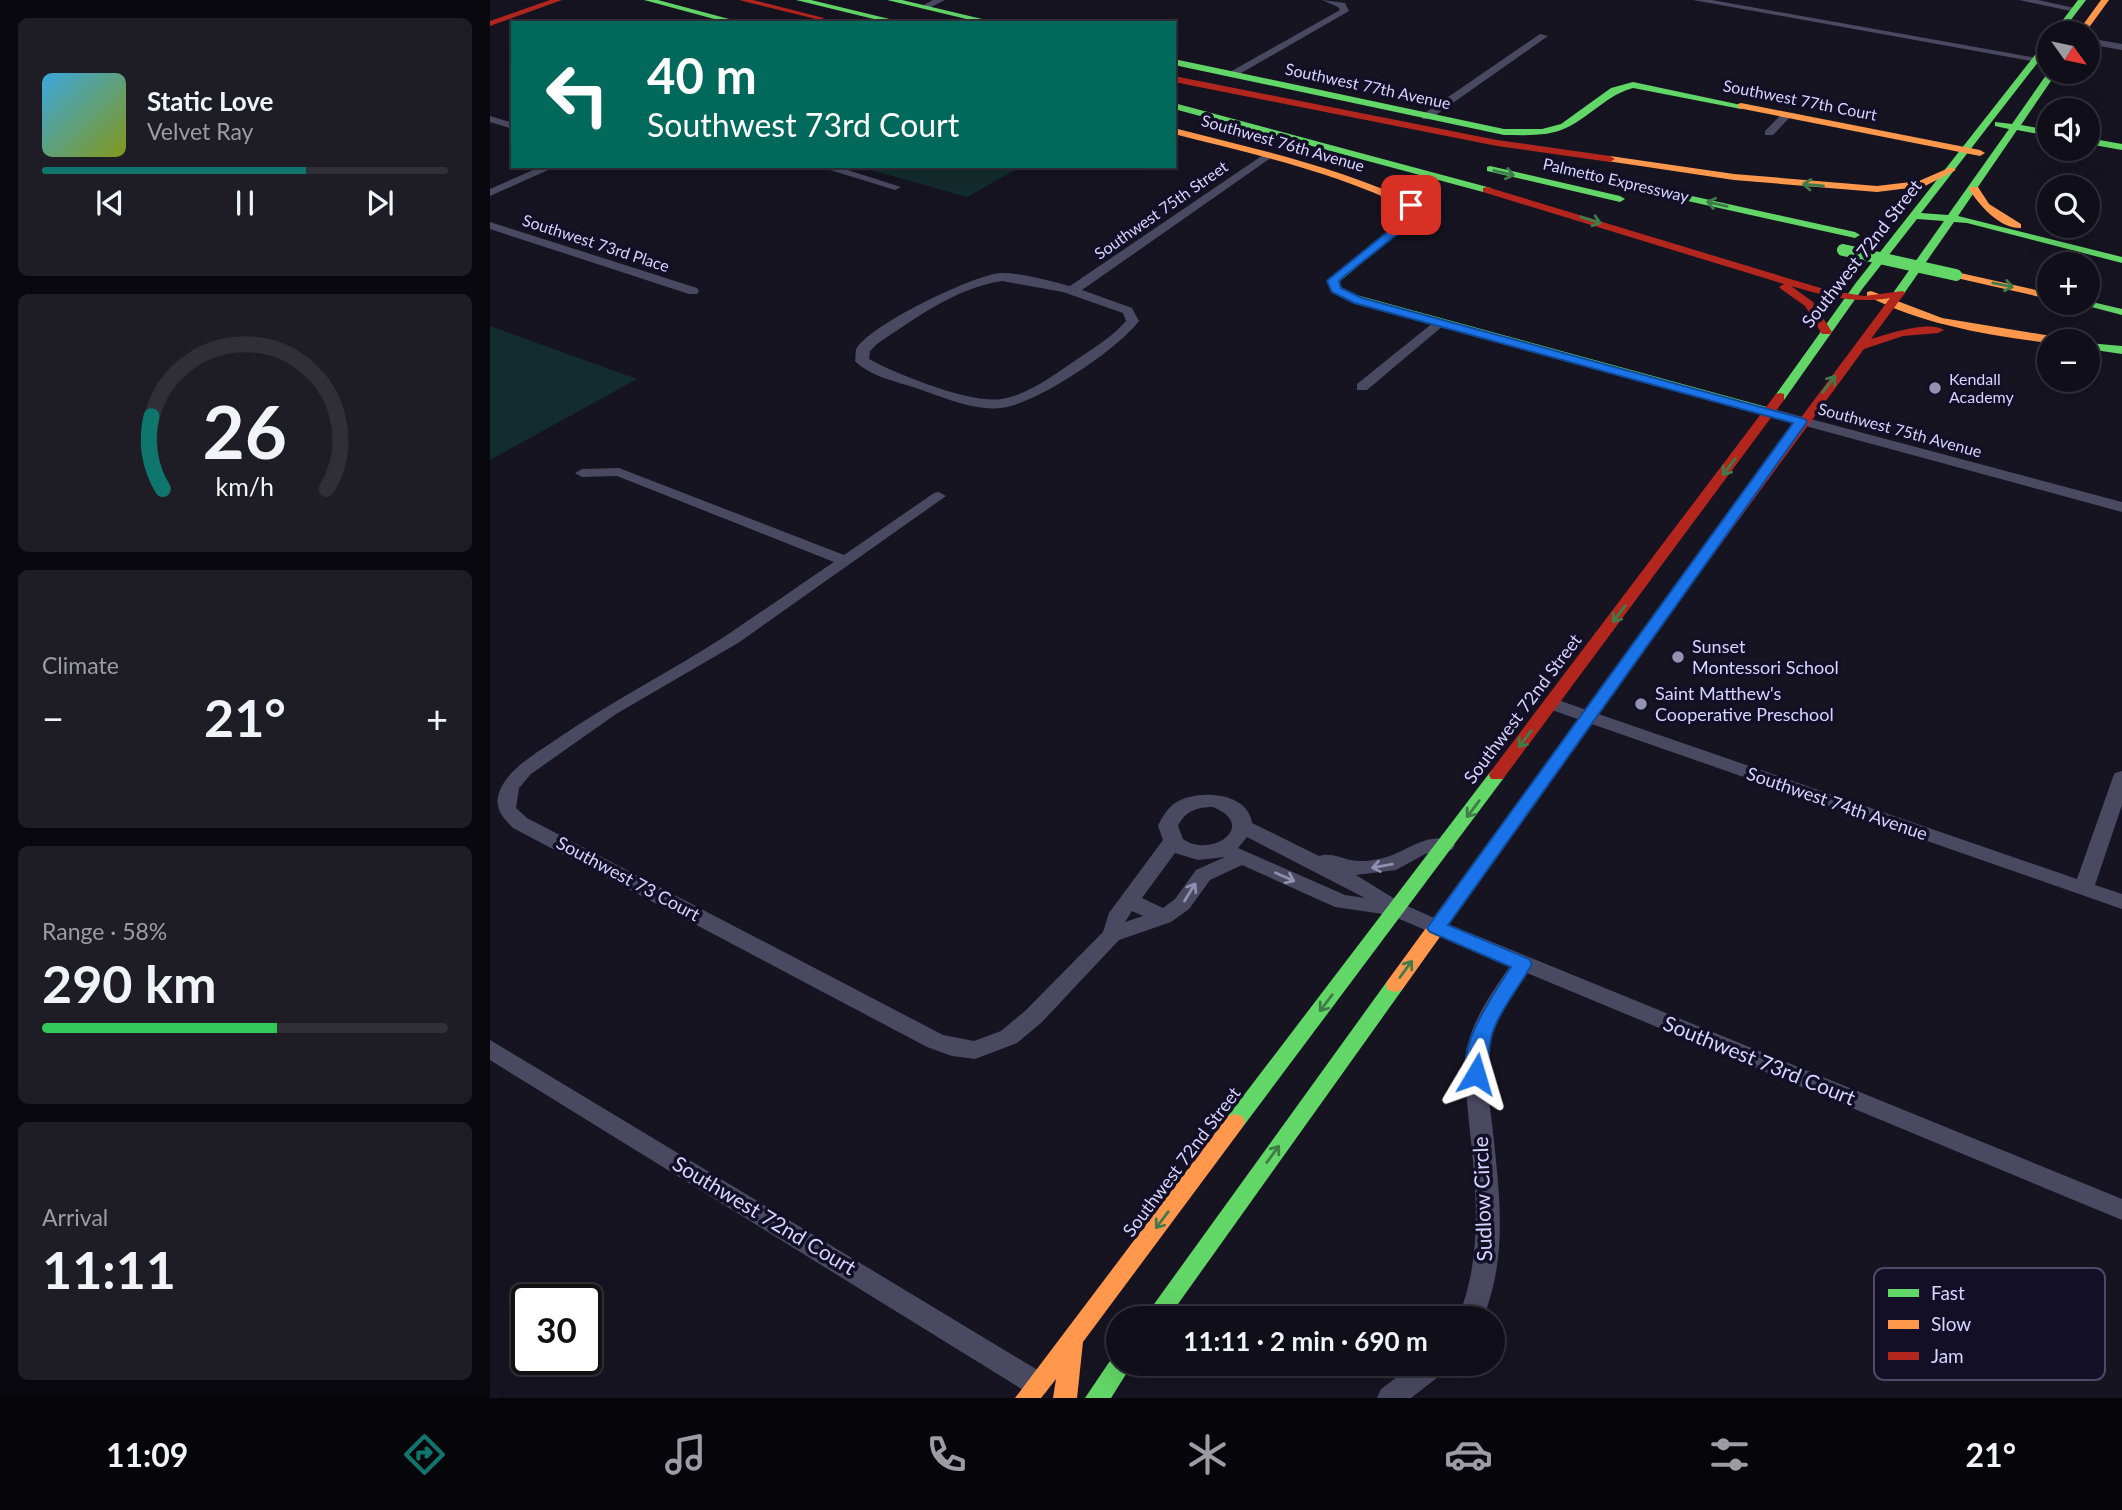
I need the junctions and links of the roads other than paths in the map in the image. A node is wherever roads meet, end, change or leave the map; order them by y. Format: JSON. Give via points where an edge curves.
{"nodes":[{"id":1,"x":558,"y":0,"type":"edge"},
{"id":2,"x":648,"y":0,"type":"edge"},
{"id":3,"x":743,"y":0,"type":"edge"},
{"id":4,"x":800,"y":0,"type":"edge"},
{"id":5,"x":891,"y":0,"type":"edge"},
{"id":6,"x":942,"y":0,"type":"edge"},
{"id":7,"x":1326,"y":0,"type":"edge"},
{"id":8,"x":1700,"y":0,"type":"edge"},
{"id":9,"x":2023,"y":0,"type":"edge"},
{"id":10,"x":2105,"y":0,"type":"edge"},
{"id":11,"x":2079,"y":4,"type":"edge"},
{"id":12,"x":924,"y":7,"type":"junction"},
{"id":13,"x":732,"y":21,"type":"edge"},
{"id":14,"x":835,"y":21,"type":"edge"},
{"id":15,"x":893,"y":21,"type":"edge"},
{"id":16,"x":986,"y":21,"type":"edge"},
{"id":17,"x":2066,"y":21,"type":"edge"},
{"id":18,"x":2090,"y":21,"type":"edge"},
{"id":19,"x":490,"y":24,"type":"edge"},
{"id":20,"x":1543,"y":36,"type":"dead end"},
{"id":21,"x":2100,"y":43,"type":"edge"},
{"id":22,"x":2122,"y":47,"type":"edge"},
{"id":23,"x":2037,"y":59,"type":"edge"},
{"id":24,"x":1176,"y":62,"type":"edge"},
{"id":25,"x":2037,"y":67,"type":"edge"},
{"id":26,"x":1233,"y":74,"type":"junction"},
{"id":27,"x":1176,"y":81,"type":"edge"},
{"id":28,"x":1176,"y":81,"type":"edge"},
{"id":29,"x":2044,"y":84,"type":"edge"},
{"id":30,"x":1176,"y":98,"type":"edge"},
{"id":31,"x":1176,"y":107,"type":"edge"},
{"id":32,"x":1787,"y":115,"type":"junction"},
{"id":33,"x":1426,"y":117,"type":"junction"},
{"id":34,"x":490,"y":119,"type":"edge"},
{"id":35,"x":1989,"y":122,"type":"junction"},
{"id":36,"x":511,"y":125,"type":"edge"},
{"id":37,"x":2013,"y":127,"type":"junction"},
{"id":38,"x":1556,"y":129,"type":"joint"},
{"id":39,"x":2037,"y":131,"type":"edge"},
{"id":40,"x":1176,"y":132,"type":"edge"},
{"id":41,"x":1769,"y":133,"type":"dead end"},
{"id":42,"x":2100,"y":143,"type":"edge"},
{"id":43,"x":1389,"y":147,"type":"dead end"},
{"id":44,"x":2122,"y":147,"type":"edge"},
{"id":45,"x":1966,"y":150,"type":"junction"},
{"id":46,"x":1270,"y":155,"type":"junction"},
{"id":47,"x":1995,"y":156,"type":"junction"},
{"id":48,"x":1469,"y":165,"type":"dead end"},
{"id":49,"x":547,"y":168,"type":"edge"},
{"id":50,"x":829,"y":168,"type":"edge"},
{"id":51,"x":1951,"y":170,"type":"junction"},
{"id":52,"x":895,"y":187,"type":"dead end"},
{"id":53,"x":1852,"y":189,"type":"junction"},
{"id":54,"x":1973,"y":189,"type":"junction"},
{"id":55,"x":490,"y":192,"type":"edge"},
{"id":56,"x":1919,"y":210,"type":"junction"},
{"id":57,"x":1947,"y":219,"type":"junction"},
{"id":58,"x":490,"y":225,"type":"edge"},
{"id":59,"x":1763,"y":232,"type":"dead end"},
{"id":60,"x":2071,"y":246,"type":"junction"},
{"id":61,"x":1836,"y":248,"type":"dead end"},
{"id":62,"x":1942,"y":254,"type":"dead end"},
{"id":63,"x":2122,"y":260,"type":"edge"},
{"id":64,"x":1766,"y":276,"type":"junction"},
{"id":65,"x":693,"y":291,"type":"dead end"},
{"id":66,"x":1070,"y":292,"type":"junction"},
{"id":67,"x":1854,"y":292,"type":"junction"},
{"id":68,"x":2037,"y":293,"type":"edge"},
{"id":69,"x":1345,"y":295,"type":"joint"},
{"id":70,"x":1883,"y":302,"type":"junction"},
{"id":71,"x":2100,"y":307,"type":"edge"},
{"id":72,"x":2122,"y":312,"type":"edge"},
{"id":73,"x":1439,"y":322,"type":"junction"},
{"id":74,"x":1974,"y":329,"type":"junction"},
{"id":75,"x":1826,"y":332,"type":"junction"},
{"id":76,"x":2037,"y":338,"type":"edge"},
{"id":77,"x":1857,"y":347,"type":"junction"},
{"id":78,"x":2100,"y":348,"type":"edge"},
{"id":79,"x":2122,"y":351,"type":"edge"},
{"id":80,"x":1362,"y":387,"type":"dead end"},
{"id":81,"x":1770,"y":412,"type":"junction"},
{"id":82,"x":1801,"y":422,"type":"junction"},
{"id":83,"x":582,"y":473,"type":"dead end"},
{"id":84,"x":939,"y":496,"type":"dead end"},
{"id":85,"x":2122,"y":507,"type":"edge"},
{"id":86,"x":846,"y":561,"type":"junction"},
{"id":87,"x":1677,"y":564,"type":"junction"},
{"id":88,"x":1552,"y":704,"type":"junction"},
{"id":89,"x":1588,"y":717,"type":"junction"},
{"id":90,"x":2122,"y":777,"type":"edge"},
{"id":91,"x":1243,"y":827,"type":"junction"},
{"id":92,"x":1173,"y":841,"type":"junction"},
{"id":93,"x":1445,"y":845,"type":"junction"},
{"id":94,"x":1223,"y":849,"type":"junction"},
{"id":95,"x":1241,"y":858,"type":"junction"},
{"id":96,"x":1309,"y":858,"type":"junction"},
{"id":97,"x":2084,"y":889,"type":"junction"},
{"id":98,"x":1130,"y":901,"type":"junction"},
{"id":99,"x":2122,"y":902,"type":"edge"},
{"id":100,"x":1396,"y":909,"type":"junction"},
{"id":101,"x":1164,"y":917,"type":"junction"},
{"id":102,"x":1436,"y":928,"type":"junction"},
{"id":103,"x":1112,"y":935,"type":"junction"},
{"id":104,"x":1522,"y":964,"type":"junction"},
{"id":105,"x":490,"y":1049,"type":"edge"},
{"id":106,"x":2122,"y":1210,"type":"edge"},
{"id":107,"x":1164,"y":1306,"type":"edge"},
{"id":108,"x":1475,"y":1306,"type":"edge"},
{"id":109,"x":1072,"y":1338,"type":"junction"},
{"id":110,"x":1113,"y":1376,"type":"edge"},
{"id":111,"x":1420,"y":1376,"type":"edge"},
{"id":112,"x":1032,"y":1391,"type":"edge"},
{"id":113,"x":1065,"y":1398,"type":"edge"},
{"id":114,"x":1097,"y":1398,"type":"edge"},
{"id":115,"x":1390,"y":1398,"type":"edge"}],
"edges":[{"from":1,"to":19,"type":"main road"},
{"from":2,"to":13,"type":"main road"},
{"from":3,"to":14,"type":"main road"},
{"from":4,"to":15,"type":"main road"},
{"from":5,"to":12,"type":"main road"},
{"from":6,"to":12,"type":"street"},
{"from":7,"to":26,"type":"street","via":[[1346,9]]},
{"from":8,"to":23,"type":"street"},
{"from":9,"to":11,"type":"street"},
{"from":10,"to":18,"type":"main road"},
{"from":11,"to":17,"type":"main road"},
{"from":12,"to":16,"type":"main road"},
{"from":20,"to":33,"type":"street"},
{"from":21,"to":22,"type":"street"},
{"from":24,"to":26,"type":"main road","name":"Southwest 77th Avenue"},
{"from":25,"to":35,"type":"main road","name":"Southwest 72nd Street"},
{"from":26,"to":33,"type":"main road","name":"Southwest 77th Avenue"},
{"from":53,"to":27,"type":"main road","one_way":true,"via":[[1525,148]]},
{"from":62,"to":28,"type":"main road","name":"Palmetto Expressway","one_way":true},
{"from":29,"to":37,"type":"main road"},
{"from":30,"to":43,"type":"main road"},
{"from":31,"to":64,"type":"main road","one_way":true,"via":[[1534,203]]},
{"from":32,"to":38,"type":"main road","name":"Southwest 77th Court","via":[[1626,85]]},
{"from":32,"to":41,"type":"street"},
{"from":32,"to":45,"type":"main road","name":"Southwest 77th Court"},
{"from":33,"to":38,"type":"main road","name":"Southwest 77th Avenue","via":[[1504,132]]},
{"from":34,"to":36,"type":"street"},
{"from":35,"to":37,"type":"main road"},
{"from":35,"to":45,"type":"main road","name":"Southwest 72nd Street"},
{"from":37,"to":39,"type":"main road"},
{"from":37,"to":47,"type":"main road"},
{"from":40,"to":46,"type":"main road","name":"Southwest 76th Avenue"},
{"from":42,"to":44,"type":"main road"},
{"from":45,"to":47,"type":"main road","name":"Southwest 77th Court"},
{"from":45,"to":51,"type":"main road","name":"Southwest 72nd Street"},
{"from":46,"to":66,"type":"street","name":"Southwest 75th Street"},
{"from":46,"to":69,"type":"main road","name":"Southwest 76th Avenue","via":[[1383,191],[1412,207],[1406,223],[1333,281],[1336,290]]},
{"from":47,"to":54,"type":"main road"},
{"from":48,"to":59,"type":"main road","name":"Palmetto Expressway","one_way":true},
{"from":49,"to":55,"type":"street"},
{"from":50,"to":52,"type":"street"},
{"from":51,"to":53,"type":"main road","via":[[1914,185]]},
{"from":51,"to":56,"type":"main road","name":"Southwest 72nd Street"},
{"from":53,"to":56,"type":"main road","via":[[1900,197]]},
{"from":54,"to":57,"type":"main road"},
{"from":54,"to":60,"type":"main road","via":[[2002,219]]},
{"from":56,"to":57,"type":"main road"},
{"from":56,"to":67,"type":"main road","name":"Southwest 72nd Street"},
{"from":57,"to":60,"type":"main road"},
{"from":57,"to":70,"type":"main road","via":[[1899,293]]},
{"from":58,"to":65,"type":"street","name":"Southwest 73rd Place"},
{"from":60,"to":63,"type":"main road"},
{"from":61,"to":68,"type":"main road","one_way":true,"bridge":true},
{"from":64,"to":67,"type":"main road"},
{"from":64,"to":75,"type":"main road","via":[[1809,304]]},
{"from":66,"to":66,"type":"street","via":[[1125,309],[1131,324],[1054,381],[1005,403],[963,399],[886,374],[862,361],[863,350],[872,341],[982,280],[1010,278]]},
{"from":67,"to":70,"type":"main road"},
{"from":67,"to":75,"type":"main road","name":"Southwest 72nd Street"},
{"from":69,"to":73,"type":"main road","name":"Southwest 75th Avenue"},
{"from":70,"to":74,"type":"main road","via":[[1914,316]]},
{"from":70,"to":77,"type":"main road","name":"Southwest 72nd Street"},
{"from":71,"to":72,"type":"main road"},
{"from":73,"to":80,"type":"street"},
{"from":73,"to":81,"type":"main road","name":"Southwest 75th Avenue"},
{"from":74,"to":76,"type":"main road"},
{"from":74,"to":77,"type":"main road","via":[[1902,333]]},
{"from":75,"to":81,"type":"main road","name":"Southwest 72nd Street"},
{"from":82,"to":77,"type":"main road","name":"Southwest 72nd Street","one_way":true},
{"from":78,"to":79,"type":"main road"},
{"from":81,"to":82,"type":"street","name":"Southwest 75th Avenue"},
{"from":81,"to":87,"type":"main road","name":"Southwest 72nd Street","one_way":true},
{"from":82,"to":85,"type":"street","name":"Southwest 75th Avenue"},
{"from":82,"to":87,"type":"main road","name":"Southwest 72nd Street"},
{"from":83,"to":86,"type":"street","via":[[619,472]]},
{"from":84,"to":86,"type":"street"},
{"from":86,"to":103,"type":"street","name":"Southwest 73 Court","via":[[732,639],[610,710],[525,770],[512,782],[507,810],[532,829],[953,1047],[975,1050],[1009,1037]]},
{"from":87,"to":88,"type":"main road","name":"Southwest 72nd Street","one_way":true},
{"from":87,"to":89,"type":"main road","name":"Southwest 72nd Street"},
{"from":88,"to":89,"type":"street","name":"Southwest 74th Avenue"},
{"from":88,"to":93,"type":"main road","name":"Southwest 72nd Street","one_way":true},
{"from":89,"to":97,"type":"street","name":"Southwest 74th Avenue"},
{"from":89,"to":102,"type":"main road","name":"Southwest 72nd Street"},
{"from":90,"to":97,"type":"street"},
{"from":91,"to":92,"type":"street","via":[[1232,807],[1214,801],[1195,802],[1170,818],[1168,830]]},
{"from":91,"to":94,"type":"street","via":[[1237,840]]},
{"from":91,"to":96,"type":"street"},
{"from":92,"to":94,"type":"street","via":[[1195,852]]},
{"from":92,"to":98,"type":"street","name":"Southwest 73 Court"},
{"from":93,"to":96,"type":"street","one_way":true,"via":[[1420,848],[1396,863],[1374,867],[1354,868]]},
{"from":93,"to":100,"type":"main road","name":"Southwest 72nd Street"},
{"from":94,"to":95,"type":"street"},
{"from":95,"to":100,"type":"street","one_way":true,"via":[[1342,902]]},
{"from":101,"to":95,"type":"street","name":"Southwest 73 Court","one_way":true,"via":[[1182,904],[1203,875]]},
{"from":96,"to":100,"type":"street"},
{"from":97,"to":99,"type":"street","name":"Southwest 74th Avenue"},
{"from":98,"to":101,"type":"street"},
{"from":98,"to":103,"type":"street","name":"Southwest 73 Court","via":[[1116,918]]},
{"from":100,"to":102,"type":"street","name":"Southwest 73rd Court"},
{"from":100,"to":109,"type":"main road","name":"Southwest 72nd Street","one_way":true},
{"from":101,"to":103,"type":"street","name":"Southwest 73 Court"},
{"from":102,"to":104,"type":"street","name":"Southwest 73rd Court"},
{"from":107,"to":102,"type":"main road","name":"Southwest 72nd Street","one_way":true},
{"from":104,"to":106,"type":"street","name":"Southwest 73rd Court"},
{"from":104,"to":108,"type":"street","name":"Sudlow Circle","via":[[1493,1009],[1478,1047],[1487,1249]]},
{"from":105,"to":112,"type":"street","name":"Southwest 72nd Court"},
{"from":109,"to":112,"type":"main road","name":"Southwest 72nd Street"},
{"from":109,"to":113,"type":"main road"},
{"from":110,"to":114,"type":"main road"},
{"from":111,"to":115,"type":"street"}]}
